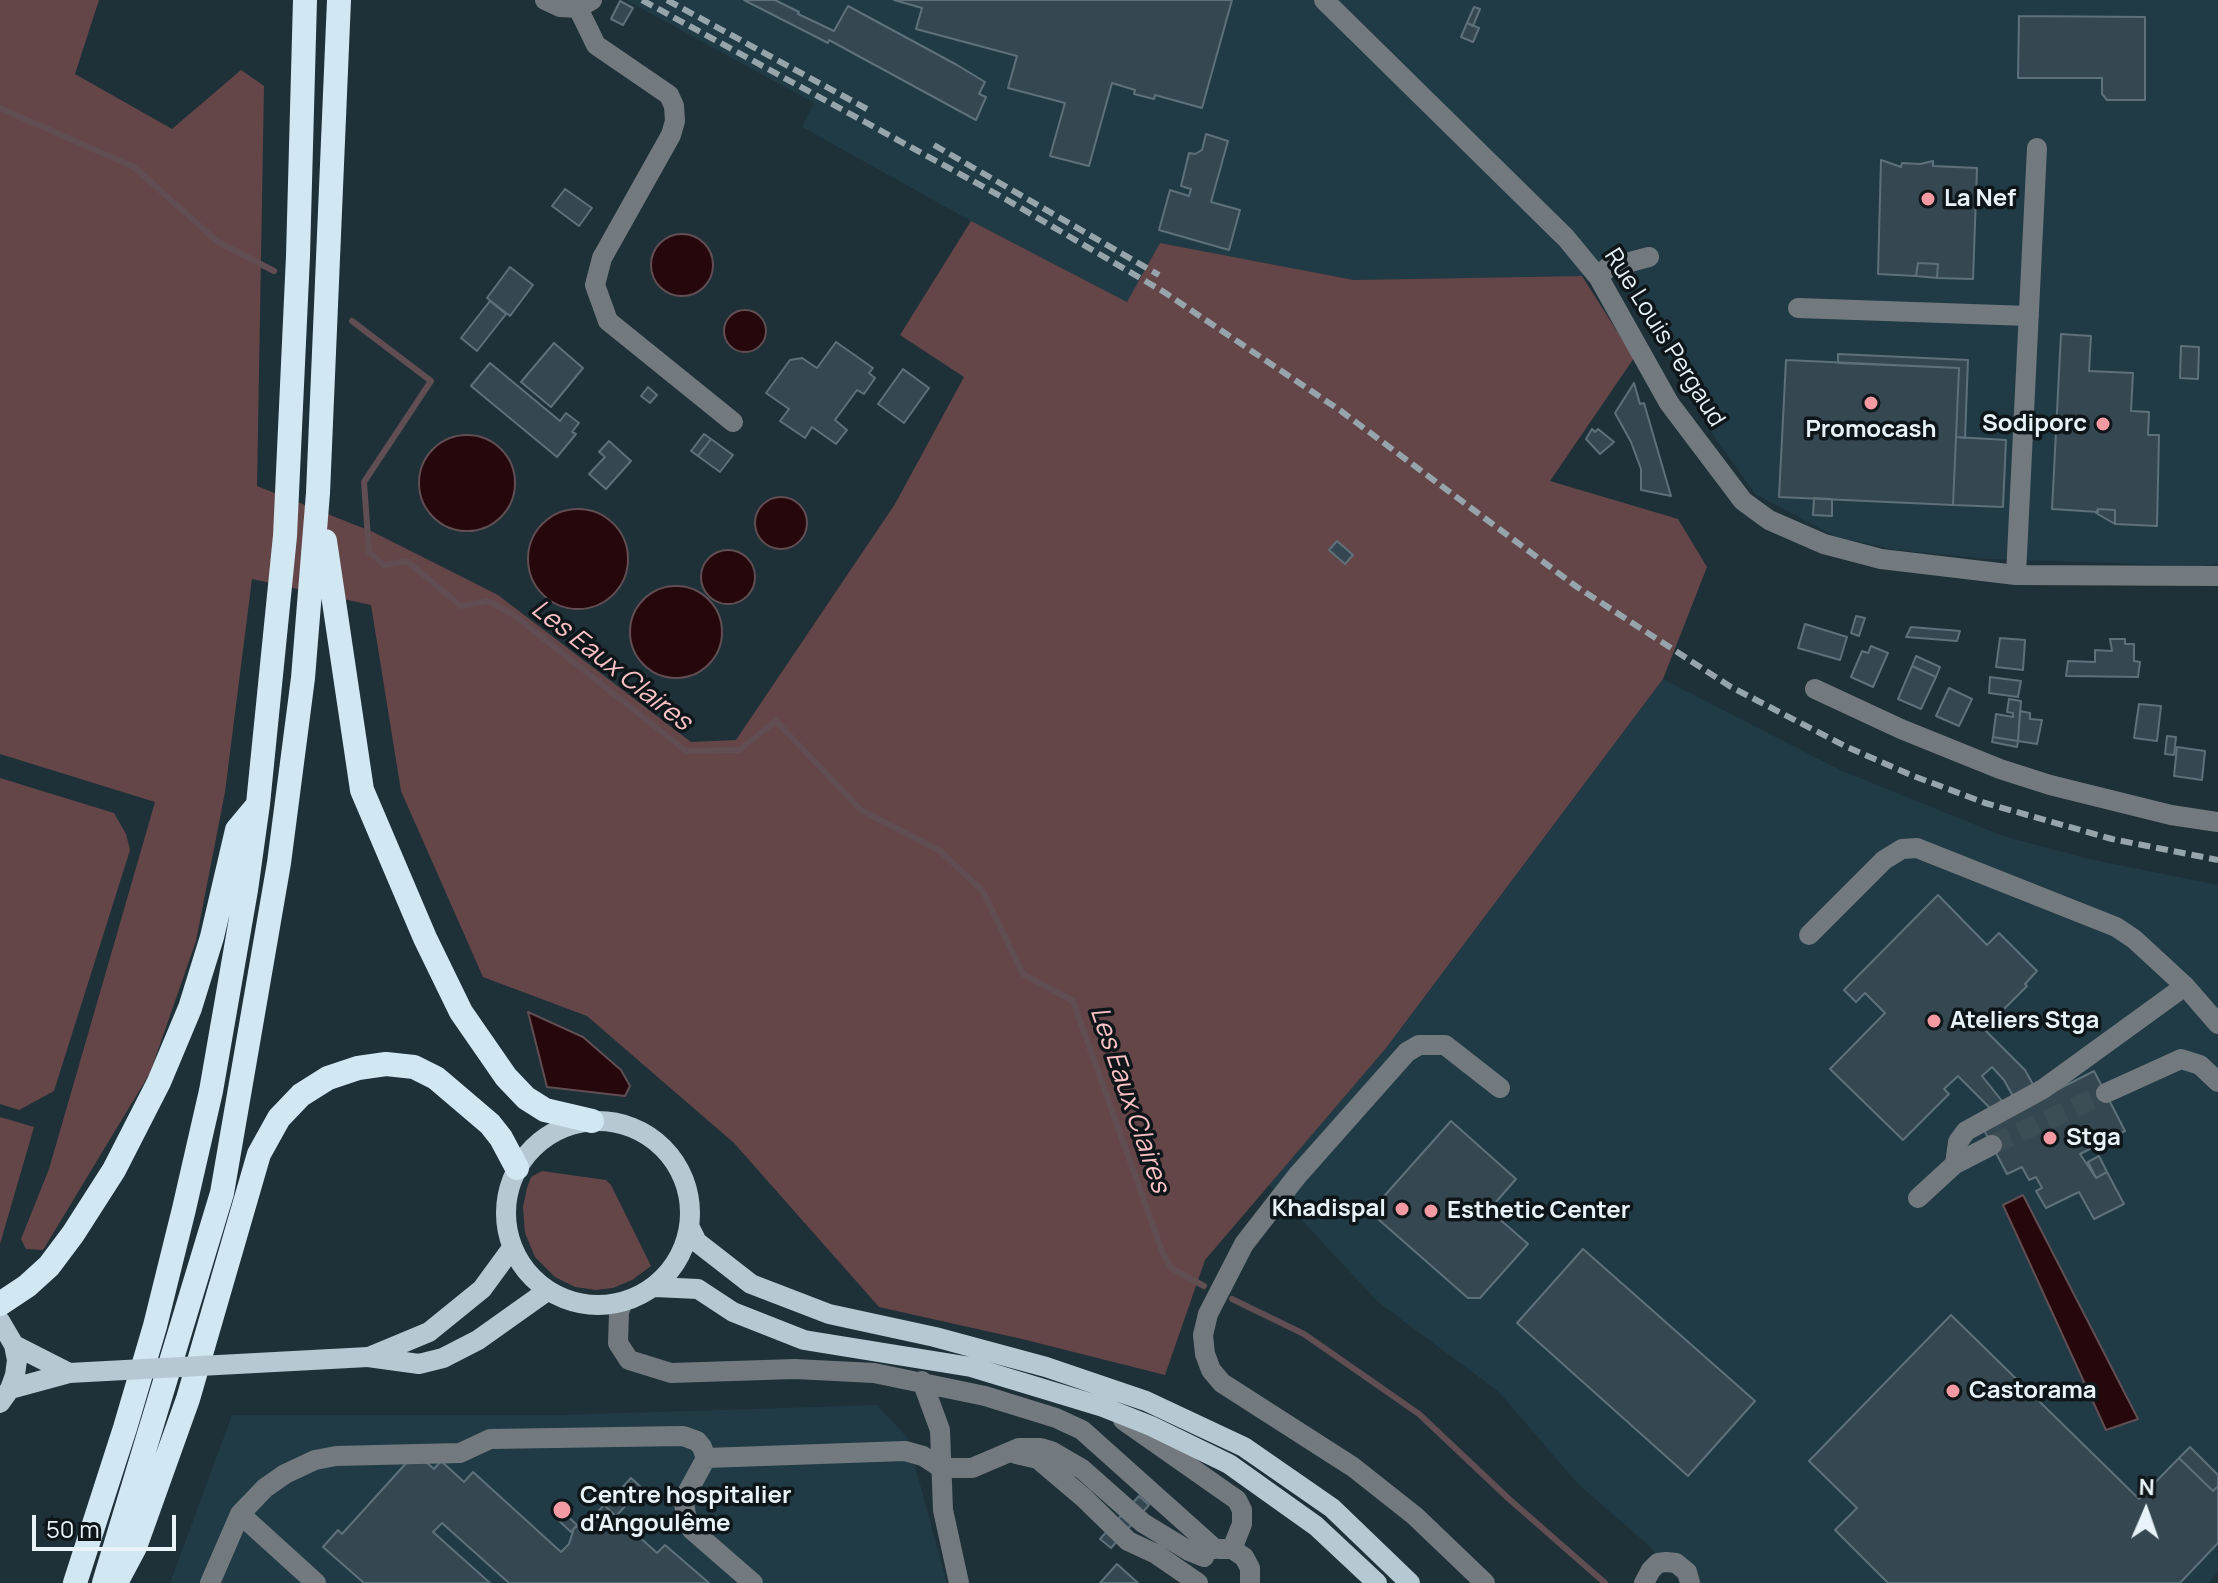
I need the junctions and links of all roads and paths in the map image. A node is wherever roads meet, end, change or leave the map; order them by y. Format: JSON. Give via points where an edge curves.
{"nodes":[{"id":1,"x":305,"y":0,"type":"edge"},
{"id":2,"x":339,"y":0,"type":"edge"},
{"id":3,"x":545,"y":0,"type":"edge"},
{"id":4,"x":1324,"y":0,"type":"edge"},
{"id":5,"x":585,"y":4,"type":"edge"},
{"id":6,"x":2037,"y":148,"type":"dead end"},
{"id":7,"x":1649,"y":257,"type":"dead end"},
{"id":8,"x":1599,"y":278,"type":"junction"},
{"id":9,"x":1798,"y":308,"type":"dead end"},
{"id":10,"x":2029,"y":316,"type":"junction"},
{"id":11,"x":733,"y":422,"type":"dead end"},
{"id":12,"x":318,"y":493,"type":"junction"},
{"id":13,"x":2016,"y":575,"type":"junction"},
{"id":14,"x":2218,"y":576,"type":"edge"},
{"id":15,"x":1815,"y":689,"type":"dead end"},
{"id":16,"x":258,"y":804,"type":"junction"},
{"id":17,"x":2218,"y":822,"type":"edge"},
{"id":18,"x":1809,"y":935,"type":"dead end"},
{"id":19,"x":2185,"y":986,"type":"junction"},
{"id":20,"x":2218,"y":1024,"type":"edge"},
{"id":21,"x":2218,"y":1082,"type":"edge"},
{"id":22,"x":1500,"y":1088,"type":"dead end"},
{"id":23,"x":2106,"y":1093,"type":"tunnel mouth"},
{"id":24,"x":592,"y":1121,"type":"junction"},
{"id":25,"x":1992,"y":1145,"type":"tunnel mouth"},
{"id":26,"x":1955,"y":1164,"type":"junction"},
{"id":27,"x":517,"y":1168,"type":"junction"},
{"id":28,"x":1918,"y":1198,"type":"dead end"},
{"id":29,"x":690,"y":1228,"type":"junction"},
{"id":30,"x":512,"y":1248,"type":"junction"},
{"id":31,"x":655,"y":1287,"type":"junction"},
{"id":32,"x":547,"y":1291,"type":"junction"},
{"id":33,"x":622,"y":1303,"type":"junction"},
{"id":34,"x":0,"y":1304,"type":"edge"},
{"id":35,"x":0,"y":1321,"type":"edge"},
{"id":36,"x":14,"y":1345,"type":"junction"},
{"id":37,"x":368,"y":1357,"type":"junction"},
{"id":38,"x":69,"y":1373,"type":"junction"},
{"id":39,"x":922,"y":1381,"type":"junction"},
{"id":40,"x":5,"y":1396,"type":"edge"},
{"id":41,"x":1103,"y":1407,"type":"junction"},
{"id":42,"x":1004,"y":1455,"type":"junction"},
{"id":43,"x":706,"y":1458,"type":"junction"},
{"id":44,"x":941,"y":1468,"type":"junction"},
{"id":45,"x":240,"y":1514,"type":"junction"},
{"id":46,"x":1217,"y":1552,"type":"junction"},
{"id":47,"x":75,"y":1583,"type":"edge"},
{"id":48,"x":104,"y":1583,"type":"edge"},
{"id":49,"x":116,"y":1583,"type":"edge"},
{"id":50,"x":210,"y":1583,"type":"edge"},
{"id":51,"x":316,"y":1583,"type":"edge"},
{"id":52,"x":753,"y":1583,"type":"edge"},
{"id":53,"x":959,"y":1583,"type":"edge"},
{"id":54,"x":1198,"y":1583,"type":"edge"},
{"id":55,"x":1250,"y":1583,"type":"edge"},
{"id":56,"x":1377,"y":1583,"type":"edge"},
{"id":57,"x":1410,"y":1583,"type":"edge"},
{"id":58,"x":1485,"y":1583,"type":"edge"},
{"id":59,"x":1644,"y":1583,"type":"edge"},
{"id":60,"x":1690,"y":1583,"type":"edge"}],
"edges":[{"from":1,"to":16,"type":"highway","via":[[286,520]]},
{"from":2,"to":12,"type":"highway"},
{"from":3,"to":5,"type":"street","via":[[560,7]]},
{"from":4,"to":8,"type":"street","name":"Rue Louis Pergaud","via":[[1566,238]]},
{"from":5,"to":11,"type":"street","via":[[596,45],[669,95],[675,121],[602,258],[595,285],[608,321]]},
{"from":6,"to":10,"type":"street"},
{"from":7,"to":8,"type":"street","via":[[1607,268]]},
{"from":8,"to":13,"type":"street","name":"Rue Louis Pergaud","via":[[1669,403],[1743,501],[1769,520],[1824,544],[1881,559]]},
{"from":9,"to":10,"type":"street"},
{"from":10,"to":13,"type":"street"},
{"from":12,"to":24,"type":"highway","via":[[362,790],[425,938],[461,1012],[506,1077],[545,1110]]},
{"from":12,"to":48,"type":"highway","via":[[303,678],[279,863],[222,1193]]},
{"from":13,"to":14,"type":"street","name":"Rue Louis Pergaud"},
{"from":15,"to":17,"type":"street","via":[[2000,769],[2171,815]]},
{"from":16,"to":34,"type":"highway","via":[[237,830],[190,1008],[114,1170],[49,1266]]},
{"from":16,"to":47,"type":"highway","via":[[229,995],[184,1209],[134,1399]]},
{"from":18,"to":19,"type":"street","via":[[1884,860],[1902,849],[1917,848],[2116,927]]},
{"from":19,"to":20,"type":"street"},
{"from":19,"to":26,"type":"street","via":[[2043,1089],[1966,1131],[1958,1142]]},
{"from":21,"to":23,"type":"street","via":[[2200,1065],[2181,1059]]},
{"from":22,"to":58,"type":"street","via":[[1445,1045],[1419,1045],[1398,1060],[1244,1244],[1208,1314],[1203,1335],[1211,1370],[1222,1383],[1353,1467],[1415,1516]]},
{"from":24,"to":27,"type":"main road","via":[[562,1128],[536,1144]]},
{"from":24,"to":29,"type":"main road","via":[[620,1123],[667,1151],[682,1174]]},
{"from":25,"to":26,"type":"street"},
{"from":26,"to":28,"type":"street"},
{"from":27,"to":30,"type":"main road","via":[[505,1208]]},
{"from":27,"to":49,"type":"highway","via":[[490,1124],[436,1078],[414,1067],[358,1068],[301,1095],[279,1118],[259,1154],[188,1399],[135,1547]]},
{"from":29,"to":31,"type":"main road","via":[[683,1251]]},
{"from":29,"to":57,"type":"main road","via":[[697,1242],[751,1284],[829,1314],[1046,1367],[1146,1401],[1244,1447],[1332,1508]]},
{"from":30,"to":32,"type":"main road","via":[[526,1272]]},
{"from":30,"to":37,"type":"main road","via":[[482,1289],[429,1332]]},
{"from":31,"to":33,"type":"main road"},
{"from":31,"to":41,"type":"main road","via":[[698,1289],[733,1312],[804,1340],[971,1367]]},
{"from":32,"to":33,"type":"main road","via":[[584,1305]]},
{"from":32,"to":37,"type":"main road","via":[[443,1358],[419,1364]]},
{"from":33,"to":39,"type":"street","via":[[618,1343],[629,1360],[671,1373],[840,1369]]},
{"from":35,"to":36,"type":"main road"},
{"from":36,"to":38,"type":"main road"},
{"from":36,"to":40,"type":"main road","via":[[15,1375]]},
{"from":37,"to":38,"type":"main road","bridge":true},
{"from":38,"to":40,"type":"main road"},
{"from":39,"to":44,"type":"street","via":[[940,1430]]},
{"from":39,"to":46,"type":"street","via":[[1082,1430]]},
{"from":41,"to":46,"type":"street","via":[[1237,1500],[1242,1524]]},
{"from":41,"to":56,"type":"main road","via":[[1229,1464],[1316,1526]]},
{"from":42,"to":44,"type":"street","via":[[972,1468]]},
{"from":42,"to":46,"type":"street","via":[[1019,1448],[1051,1451],[1082,1469],[1143,1523],[1189,1551]]},
{"from":42,"to":54,"type":"street","via":[[1038,1459],[1128,1541]]},
{"from":43,"to":44,"type":"street","via":[[905,1451]]},
{"from":43,"to":45,"type":"street","via":[[697,1441],[683,1436],[490,1439],[460,1453],[336,1456],[285,1474]]},
{"from":43,"to":52,"type":"street","via":[[686,1495],[686,1515],[692,1530]]},
{"from":44,"to":53,"type":"street","via":[[943,1510]]},
{"from":45,"to":50,"type":"street"},
{"from":45,"to":51,"type":"street"},
{"from":46,"to":54,"type":"street","via":[[1199,1565]]},
{"from":46,"to":55,"type":"street","via":[[1248,1562]]},
{"from":59,"to":60,"type":"street","via":[[1658,1563],[1666,1562],[1687,1572]]}]}
